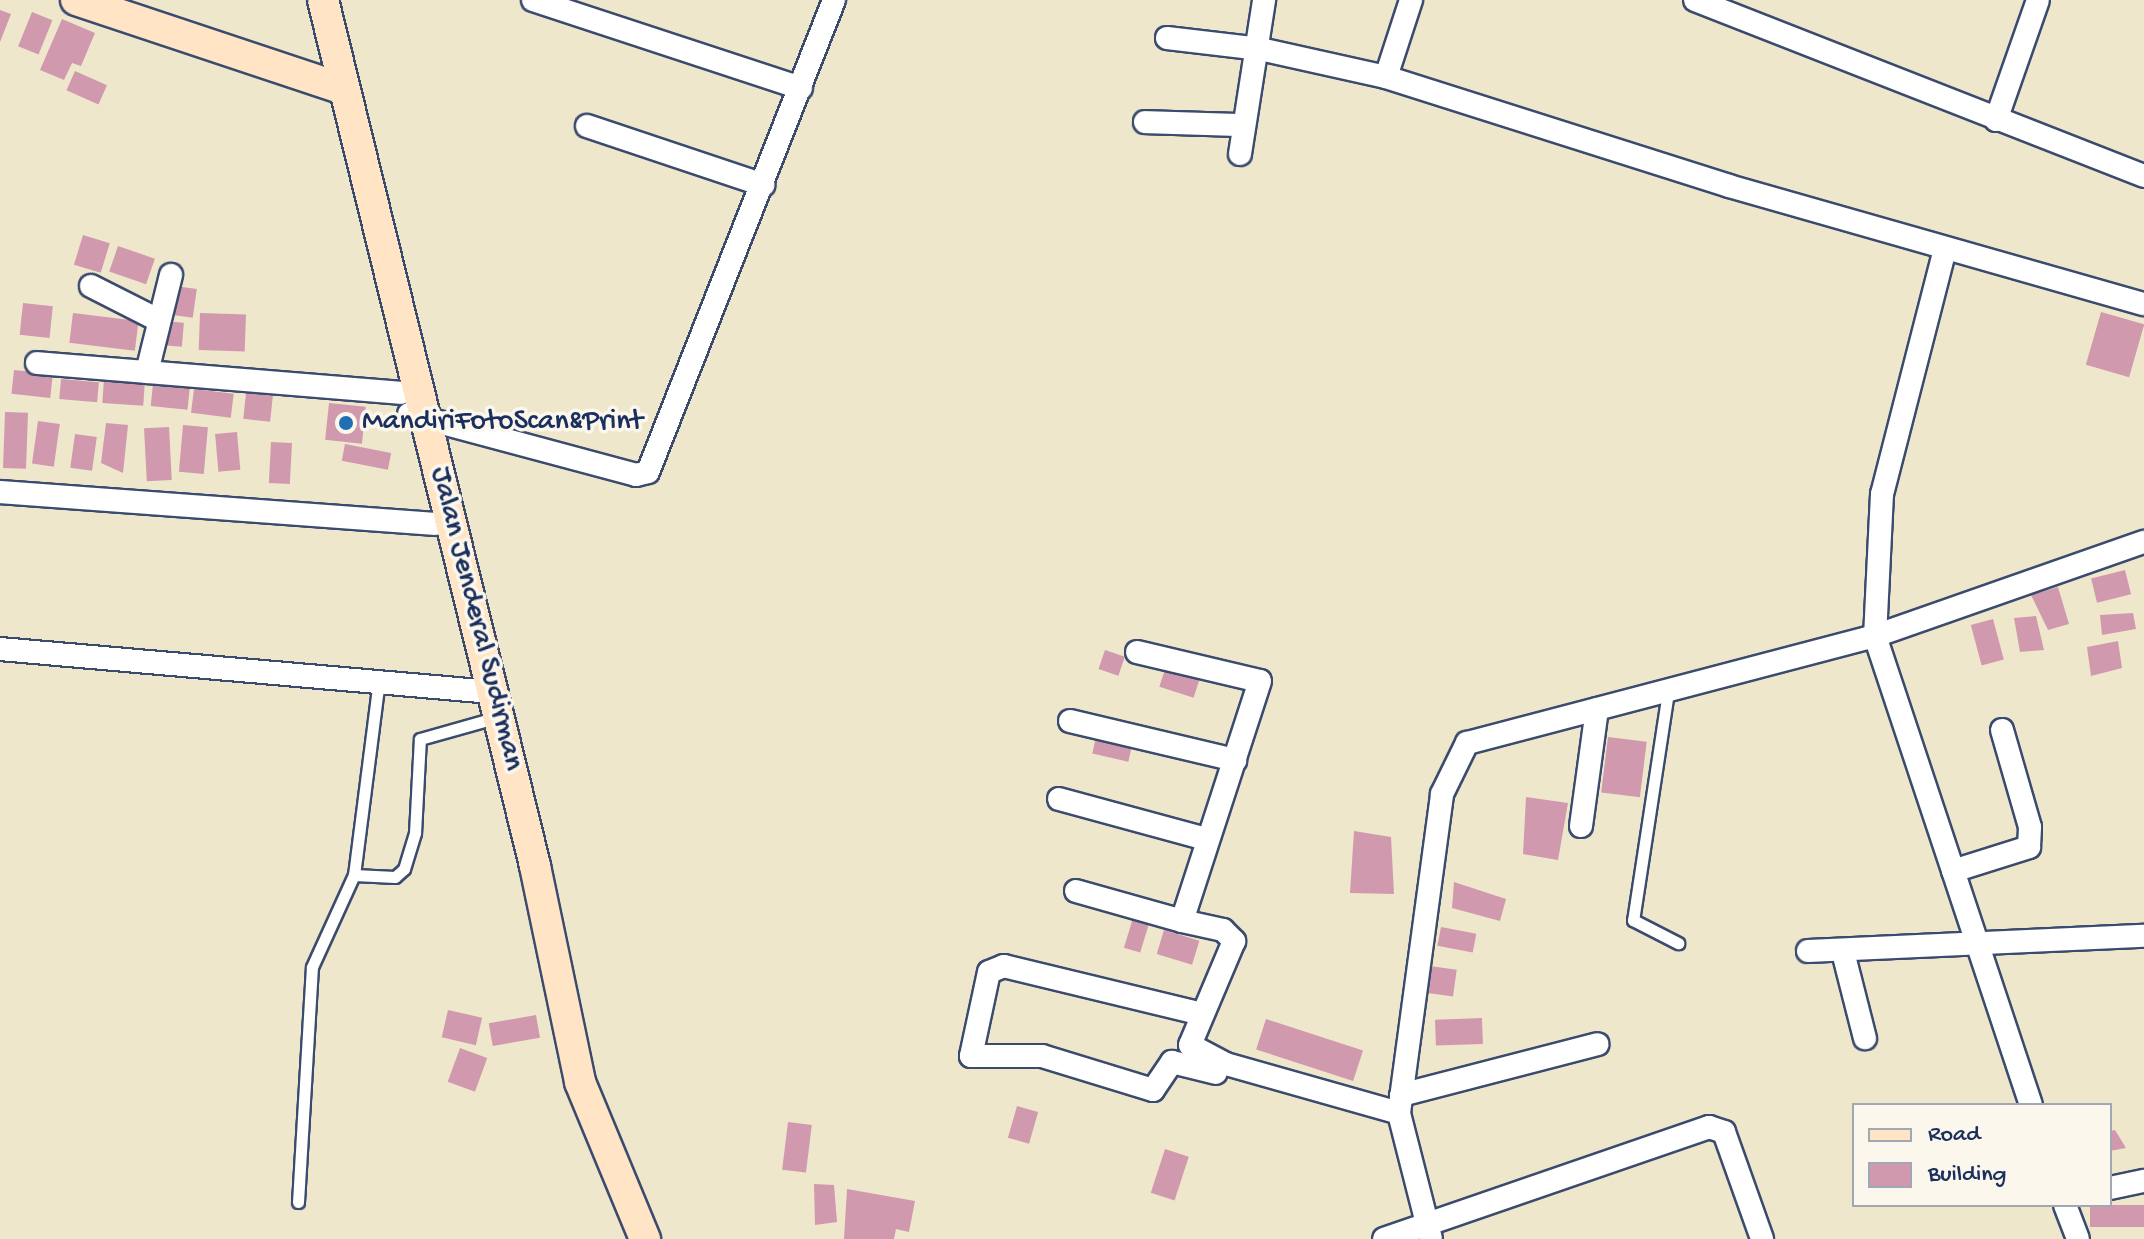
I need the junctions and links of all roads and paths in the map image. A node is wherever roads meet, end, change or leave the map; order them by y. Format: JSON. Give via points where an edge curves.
{"nodes":[{"id":1,"x":76,"y":0,"type":"edge"},
{"id":2,"x":303,"y":0,"type":"edge"},
{"id":3,"x":323,"y":0,"type":"edge"},
{"id":4,"x":533,"y":0,"type":"edge"},
{"id":5,"x":834,"y":0,"type":"edge"},
{"id":6,"x":1264,"y":0,"type":"edge"},
{"id":7,"x":1411,"y":0,"type":"edge"},
{"id":8,"x":1695,"y":0,"type":"edge"},
{"id":9,"x":2038,"y":0,"type":"edge"},
{"id":10,"x":1167,"y":38,"type":"dead end"},
{"id":11,"x":1260,"y":49,"type":"junction"},
{"id":12,"x":1386,"y":77,"type":"junction"},
{"id":13,"x":333,"y":86,"type":"junction"},
{"id":14,"x":801,"y":88,"type":"junction"},
{"id":15,"x":1996,"y":120,"type":"junction"},
{"id":16,"x":1145,"y":122,"type":"dead end"},
{"id":17,"x":1243,"y":125,"type":"junction"},
{"id":18,"x":587,"y":126,"type":"dead end"},
{"id":19,"x":1240,"y":154,"type":"dead end"},
{"id":20,"x":2144,"y":176,"type":"edge"},
{"id":21,"x":763,"y":185,"type":"junction"},
{"id":22,"x":1945,"y":249,"type":"junction"},
{"id":23,"x":171,"y":275,"type":"dead end"},
{"id":24,"x":91,"y":286,"type":"dead end"},
{"id":25,"x":2144,"y":304,"type":"edge"},
{"id":26,"x":158,"y":320,"type":"junction"},
{"id":27,"x":37,"y":363,"type":"dead end"},
{"id":28,"x":147,"y":372,"type":"junction"},
{"id":29,"x":412,"y":407,"type":"junction"},
{"id":30,"x":0,"y":492,"type":"edge"},
{"id":31,"x":435,"y":524,"type":"junction"},
{"id":32,"x":2144,"y":542,"type":"edge"},
{"id":33,"x":1875,"y":636,"type":"junction"},
{"id":34,"x":0,"y":649,"type":"edge"},
{"id":35,"x":1137,"y":652,"type":"dead end"},
{"id":36,"x":378,"y":687,"type":"junction"},
{"id":37,"x":1668,"y":692,"type":"junction"},
{"id":38,"x":484,"y":702,"type":"junction"},
{"id":39,"x":1597,"y":709,"type":"junction"},
{"id":40,"x":1070,"y":721,"type":"dead end"},
{"id":41,"x":2002,"y":730,"type":"dead end"},
{"id":42,"x":1235,"y":760,"type":"junction"},
{"id":43,"x":1059,"y":799,"type":"dead end"},
{"id":44,"x":1581,"y":826,"type":"dead end"},
{"id":45,"x":1206,"y":839,"type":"junction"},
{"id":46,"x":1953,"y":871,"type":"junction"},
{"id":47,"x":354,"y":875,"type":"junction"},
{"id":48,"x":1076,"y":891,"type":"dead end"},
{"id":49,"x":1182,"y":921,"type":"junction"},
{"id":50,"x":2144,"y":936,"type":"edge"},
{"id":51,"x":1678,"y":943,"type":"dead end"},
{"id":52,"x":1977,"y":945,"type":"junction"},
{"id":53,"x":1808,"y":951,"type":"dead end"},
{"id":54,"x":1843,"y":952,"type":"junction"},
{"id":55,"x":1198,"y":1013,"type":"junction"},
{"id":56,"x":562,"y":1014,"type":"junction"},
{"id":57,"x":1865,"y":1038,"type":"dead end"},
{"id":58,"x":1598,"y":1044,"type":"dead end"},
{"id":59,"x":1226,"y":1064,"type":"junction"},
{"id":60,"x":2030,"y":1103,"type":"edge"},
{"id":61,"x":1400,"y":1104,"type":"junction"},
{"id":62,"x":2144,"y":1181,"type":"edge"},
{"id":63,"x":2112,"y":1188,"type":"edge"},
{"id":64,"x":298,"y":1202,"type":"dead end"},
{"id":65,"x":2066,"y":1207,"type":"edge"},
{"id":66,"x":1428,"y":1232,"type":"edge"},
{"id":67,"x":645,"y":1239,"type":"edge"},
{"id":68,"x":1384,"y":1239,"type":"edge"},
{"id":69,"x":1762,"y":1239,"type":"edge"},
{"id":70,"x":2078,"y":1239,"type":"edge"}],
"edges":[{"from":1,"to":13,"type":"main road"},
{"from":2,"to":13,"type":"main road"},
{"from":3,"to":13,"type":"main road"},
{"from":4,"to":14,"type":"street"},
{"from":5,"to":14,"type":"street"},
{"from":6,"to":11,"type":"street"},
{"from":7,"to":12,"type":"street"},
{"from":8,"to":15,"type":"street"},
{"from":9,"to":15,"type":"street"},
{"from":10,"to":11,"type":"street"},
{"from":11,"to":12,"type":"street"},
{"from":11,"to":17,"type":"street"},
{"from":12,"to":22,"type":"street"},
{"from":13,"to":29,"type":"main road"},
{"from":14,"to":21,"type":"street"},
{"from":15,"to":20,"type":"street"},
{"from":16,"to":17,"type":"street"},
{"from":17,"to":19,"type":"street"},
{"from":18,"to":21,"type":"street"},
{"from":21,"to":29,"type":"street","via":[[645,474]]},
{"from":22,"to":25,"type":"street"},
{"from":22,"to":33,"type":"street","via":[[1882,494]]},
{"from":23,"to":26,"type":"street"},
{"from":24,"to":26,"type":"street"},
{"from":26,"to":28,"type":"street"},
{"from":27,"to":28,"type":"street"},
{"from":28,"to":29,"type":"street"},
{"from":29,"to":31,"type":"main road"},
{"from":29,"to":38,"type":"main road","name":"Jalan Jenderal Sudirman"},
{"from":30,"to":31,"type":"street"},
{"from":31,"to":38,"type":"main road"},
{"from":32,"to":33,"type":"street"},
{"from":33,"to":37,"type":"street"},
{"from":33,"to":46,"type":"street"},
{"from":34,"to":36,"type":"street"},
{"from":35,"to":42,"type":"street","via":[[1260,681]]},
{"from":36,"to":38,"type":"street"},
{"from":36,"to":47,"type":"lane"},
{"from":37,"to":39,"type":"street"},
{"from":37,"to":51,"type":"lane","via":[[1633,920]]},
{"from":38,"to":47,"type":"lane","via":[[420,739],[415,833],[404,869],[395,877]]},
{"from":38,"to":56,"type":"main road","via":[[550,992]]},
{"from":38,"to":56,"type":"main road","name":"Jalan Jenderal Sudirman","via":[[535,866],[563,986]]},
{"from":39,"to":44,"type":"street"},
{"from":39,"to":61,"type":"street","via":[[1485,736],[1452,761]]},
{"from":40,"to":42,"type":"street"},
{"from":41,"to":46,"type":"street","via":[[2030,827],[2029,847]]},
{"from":42,"to":45,"type":"street"},
{"from":43,"to":45,"type":"street"},
{"from":45,"to":49,"type":"street"},
{"from":46,"to":52,"type":"street"},
{"from":47,"to":64,"type":"lane","via":[[312,967]]},
{"from":48,"to":49,"type":"street"},
{"from":49,"to":55,"type":"street","via":[[1223,930],[1234,941]]},
{"from":50,"to":52,"type":"street"},
{"from":52,"to":54,"type":"street"},
{"from":52,"to":60,"type":"street"},
{"from":53,"to":54,"type":"street"},
{"from":54,"to":57,"type":"street"},
{"from":55,"to":59,"type":"street","via":[[1190,1045]]},
{"from":55,"to":59,"type":"street","via":[[1004,966],[989,972],[971,1056],[1042,1056],[1153,1090],[1172,1062],[1214,1073]]},
{"from":56,"to":67,"type":"main road","via":[[580,1082]]},
{"from":58,"to":61,"type":"street"},
{"from":59,"to":61,"type":"street"},
{"from":61,"to":66,"type":"street"},
{"from":62,"to":63,"type":"street"},
{"from":65,"to":70,"type":"street"},
{"from":66,"to":68,"type":"street"},
{"from":66,"to":69,"type":"street","via":[[1713,1127],[1726,1137]]}]}
